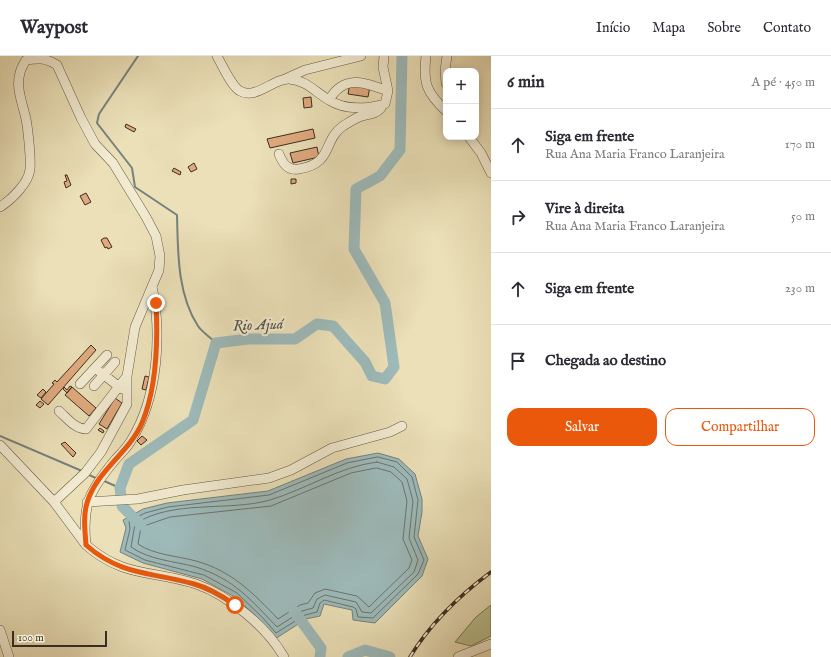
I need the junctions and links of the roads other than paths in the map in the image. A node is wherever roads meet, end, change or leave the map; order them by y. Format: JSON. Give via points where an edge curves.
{"nodes":[{"id":1,"x":217,"y":56,"type":"edge"},
{"id":2,"x":361,"y":56,"type":"edge"},
{"id":3,"x":384,"y":56,"type":"edge"},
{"id":4,"x":426,"y":56,"type":"edge"},
{"id":5,"x":447,"y":56,"type":"edge"},
{"id":6,"x":445,"y":68,"type":"edge"},
{"id":7,"x":287,"y":78,"type":"junction"},
{"id":8,"x":388,"y":91,"type":"junction"},
{"id":9,"x":329,"y":100,"type":"junction"},
{"id":10,"x":385,"y":104,"type":"junction"},
{"id":11,"x":443,"y":108,"type":"edge"},
{"id":12,"x":471,"y":140,"type":"edge"},
{"id":13,"x":491,"y":151,"type":"edge"},
{"id":14,"x":482,"y":153,"type":"junction"},
{"id":15,"x":279,"y":154,"type":"dead end"},
{"id":16,"x":491,"y":174,"type":"edge"},
{"id":17,"x":0,"y":207,"type":"edge"},
{"id":18,"x":152,"y":286,"type":"junction"},
{"id":19,"x":107,"y":355,"type":"dead end"},
{"id":20,"x":115,"y":362,"type":"dead end"},
{"id":21,"x":95,"y":368,"type":"junction"},
{"id":22,"x":104,"y":375,"type":"junction"},
{"id":23,"x":127,"y":376,"type":"junction"},
{"id":24,"x":80,"y":384,"type":"dead end"},
{"id":25,"x":94,"y":386,"type":"dead end"},
{"id":26,"x":118,"y":386,"type":"junction"},
{"id":27,"x":128,"y":393,"type":"junction"},
{"id":28,"x":59,"y":411,"type":"dead end"},
{"id":29,"x":402,"y":426,"type":"dead end"},
{"id":30,"x":0,"y":445,"type":"edge"},
{"id":31,"x":54,"y":502,"type":"junction"},
{"id":32,"x":87,"y":502,"type":"junction"},
{"id":33,"x":86,"y":545,"type":"junction"},
{"id":34,"x":0,"y":630,"type":"edge"},
{"id":35,"x":491,"y":644,"type":"edge"},
{"id":36,"x":9,"y":657,"type":"edge"},
{"id":37,"x":284,"y":657,"type":"edge"},
{"id":38,"x":458,"y":657,"type":"edge"}],
"edges":[{"from":1,"to":7,"type":"street","via":[[234,86],[246,93]]},
{"from":2,"to":7,"type":"street","via":[[305,70]]},
{"from":3,"to":8,"type":"street","via":[[383,67]]},
{"from":4,"to":11,"type":"street","via":[[426,87]]},
{"from":5,"to":6,"type":"street"},
{"from":7,"to":9,"type":"street","via":[[301,81]]},
{"from":8,"to":9,"type":"street","via":[[372,85],[348,83],[340,86]]},
{"from":8,"to":10,"type":"street"},
{"from":9,"to":10,"type":"street","via":[[340,106],[354,108],[370,108]]},
{"from":10,"to":15,"type":"street","via":[[372,114],[359,116],[342,127],[334,135],[317,164],[297,170],[287,168]]},
{"from":12,"to":14,"type":"street"},
{"from":13,"to":14,"type":"street"},
{"from":14,"to":16,"type":"street"},
{"from":17,"to":18,"type":"street","via":[[10,201],[21,188],[30,170],[26,121],[19,90],[19,70],[26,60],[49,60],[57,65],[92,137],[113,163],[156,236],[160,256],[159,270]]},
{"from":18,"to":23,"type":"street","via":[[136,327]]},
{"from":18,"to":32,"type":"street","via":[[158,332],[156,364],[142,422],[131,441],[93,489]]},
{"from":19,"to":21,"type":"street"},
{"from":20,"to":22,"type":"street"},
{"from":21,"to":22,"type":"street"},
{"from":21,"to":24,"type":"street"},
{"from":22,"to":25,"type":"street"},
{"from":22,"to":26,"type":"street"},
{"from":23,"to":26,"type":"street"},
{"from":23,"to":27,"type":"street"},
{"from":26,"to":27,"type":"street"},
{"from":26,"to":28,"type":"street","via":[[93,423],[86,429],[75,426]]},
{"from":27,"to":31,"type":"street","via":[[127,404],[101,452],[85,473]]},
{"from":29,"to":32,"type":"street","via":[[390,432],[332,448],[291,470],[269,478],[138,499]]},
{"from":30,"to":31,"type":"street"},
{"from":31,"to":33,"type":"street"},
{"from":32,"to":33,"type":"street","via":[[84,520]]},
{"from":33,"to":37,"type":"street","via":[[115,565],[195,584],[217,593],[253,621]]},
{"from":34,"to":36,"type":"street"},
{"from":35,"to":38,"type":"street"}]}
